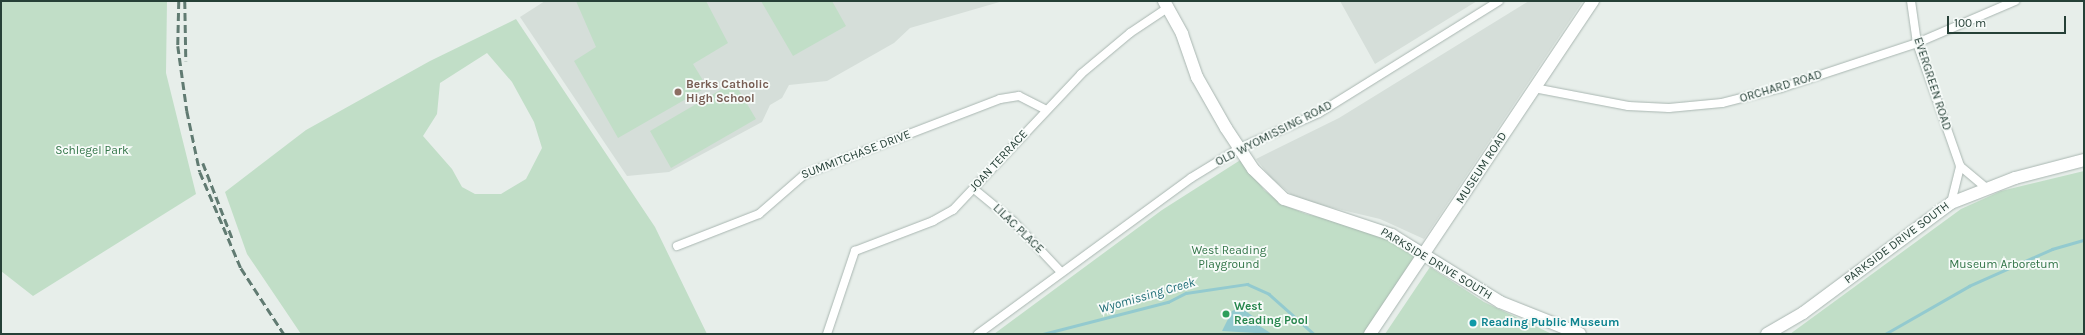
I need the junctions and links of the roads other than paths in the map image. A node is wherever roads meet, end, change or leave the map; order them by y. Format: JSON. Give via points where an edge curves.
{"nodes":[{"id":1,"x":1499,"y":1,"type":"edge"},
{"id":2,"x":1593,"y":1,"type":"edge"},
{"id":3,"x":1911,"y":1,"type":"edge"},
{"id":4,"x":2015,"y":1,"type":"edge"},
{"id":5,"x":1167,"y":4,"type":"edge"},
{"id":6,"x":1917,"y":43,"type":"junction"},
{"id":7,"x":1534,"y":88,"type":"junction"},
{"id":8,"x":1046,"y":110,"type":"junction"},
{"id":9,"x":1240,"y":148,"type":"junction"},
{"id":10,"x":2084,"y":160,"type":"edge"},
{"id":11,"x":1960,"y":166,"type":"junction"},
{"id":12,"x":1986,"y":188,"type":"junction"},
{"id":13,"x":974,"y":189,"type":"junction"},
{"id":14,"x":1951,"y":202,"type":"junction"},
{"id":15,"x":677,"y":246,"type":"dead end"},
{"id":16,"x":1426,"y":255,"type":"junction"},
{"id":17,"x":1060,"y":272,"type":"junction"},
{"id":18,"x":827,"y":334,"type":"edge"},
{"id":19,"x":978,"y":334,"type":"edge"},
{"id":20,"x":1370,"y":334,"type":"edge"},
{"id":21,"x":1580,"y":334,"type":"edge"},
{"id":22,"x":1767,"y":334,"type":"edge"}],
"edges":[{"from":1,"to":9,"type":"street","name":"OLD WYOMISSING ROAD","via":[[1319,113]]},
{"from":2,"to":7,"type":"street","name":"MUSEUM ROAD"},
{"from":3,"to":6,"type":"street","name":"EVERGREEN ROAD"},
{"from":4,"to":6,"type":"street","name":"ORCHARD ROAD"},
{"from":5,"to":8,"type":"street","name":"JOAN TERRACE","via":[[1108,50]]},
{"from":5,"to":9,"type":"street","name":"PARKSIDE DRIVE SOUTH","via":[[1197,77]]},
{"from":6,"to":7,"type":"street","name":"ORCHARD ROAD","via":[[1744,99],[1695,106],[1628,106]]},
{"from":6,"to":11,"type":"street","name":"EVERGREEN ROAD"},
{"from":7,"to":16,"type":"street","name":"MUSEUM ROAD"},
{"from":8,"to":13,"type":"street","name":"JOAN TERRACE"},
{"from":8,"to":15,"type":"street","name":"SUMMITCHASE DRIVE","via":[[1019,96],[1000,99],[804,174],[759,214]]},
{"from":9,"to":16,"type":"street","name":"PARKSIDE DRIVE SOUTH","via":[[1253,169],[1284,199],[1306,209],[1374,227]]},
{"from":9,"to":17,"type":"street","name":"OLD WYOMISSING ROAD","via":[[1151,204]]},
{"from":10,"to":12,"type":"street","name":"PARKSIDE DRIVE SOUTH"},
{"from":11,"to":12,"type":"street"},
{"from":11,"to":14,"type":"street"},
{"from":12,"to":14,"type":"street","name":"PARKSIDE DRIVE SOUTH"},
{"from":13,"to":17,"type":"street","name":"LILAC PLACE","via":[[1013,221]]},
{"from":13,"to":18,"type":"street","name":"JOAN TERRACE","via":[[939,218],[855,251]]},
{"from":14,"to":22,"type":"street","name":"PARKSIDE DRIVE SOUTH","via":[[1803,313]]},
{"from":16,"to":20,"type":"street","name":"MUSEUM ROAD"},
{"from":16,"to":21,"type":"street","name":"PARKSIDE DRIVE SOUTH","via":[[1506,305]]},
{"from":17,"to":19,"type":"street","name":"OLD WYOMISSING ROAD"}]}
